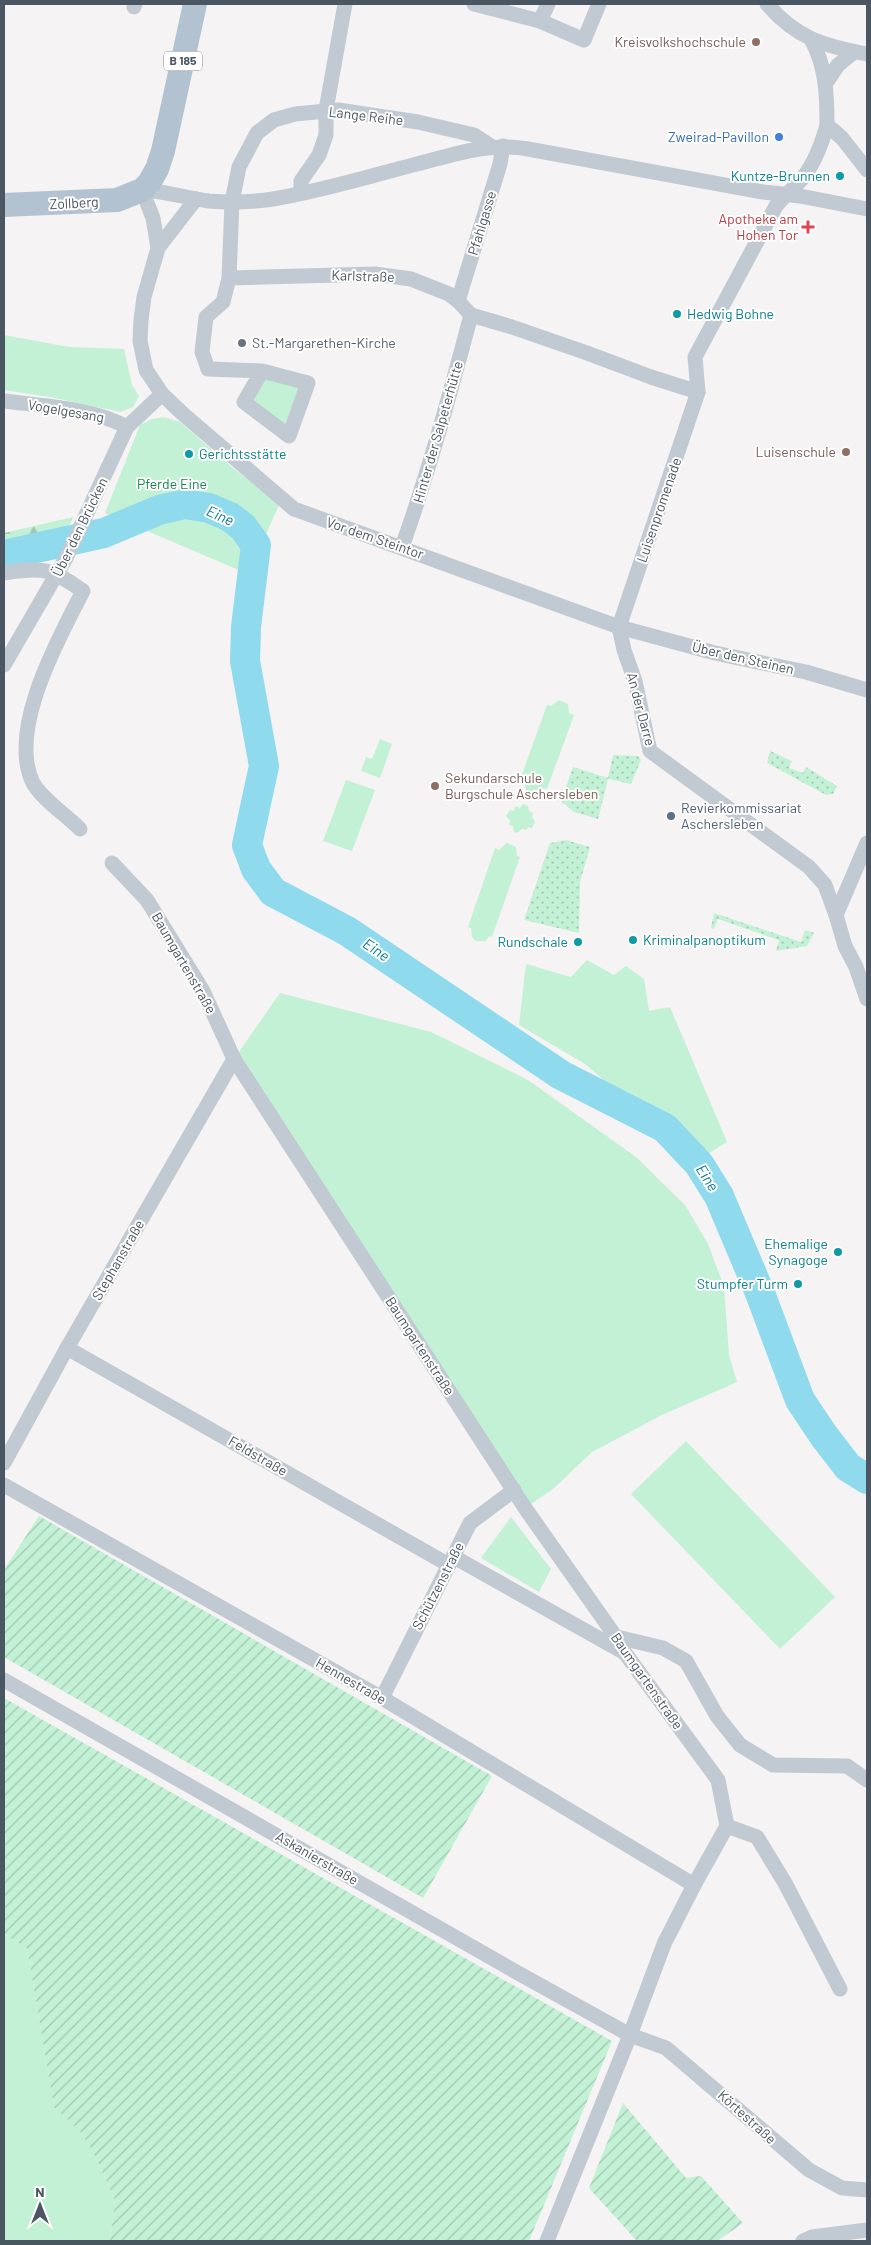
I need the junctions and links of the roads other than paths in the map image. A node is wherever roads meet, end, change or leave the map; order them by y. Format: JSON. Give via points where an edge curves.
{"nodes":[{"id":1,"x":195,"y":4,"type":"edge"},
{"id":2,"x":345,"y":4,"type":"edge"},
{"id":3,"x":474,"y":4,"type":"edge"},
{"id":4,"x":548,"y":4,"type":"edge"},
{"id":5,"x":599,"y":4,"type":"edge"},
{"id":6,"x":767,"y":4,"type":"edge"},
{"id":7,"x":540,"y":21,"type":"junction"},
{"id":8,"x":812,"y":41,"type":"junction"},
{"id":9,"x":861,"y":53,"type":"edge"},
{"id":10,"x":826,"y":83,"type":"junction"},
{"id":11,"x":326,"y":110,"type":"junction"},
{"id":12,"x":827,"y":125,"type":"junction"},
{"id":13,"x":497,"y":146,"type":"junction"},
{"id":14,"x":867,"y":170,"type":"edge"},
{"id":15,"x":142,"y":190,"type":"junction"},
{"id":16,"x":301,"y":193,"type":"junction"},
{"id":17,"x":784,"y":196,"type":"junction"},
{"id":18,"x":196,"y":199,"type":"junction"},
{"id":19,"x":232,"y":202,"type":"junction"},
{"id":20,"x":4,"y":205,"type":"edge"},
{"id":21,"x":867,"y":209,"type":"edge"},
{"id":22,"x":158,"y":248,"type":"junction"},
{"id":23,"x":229,"y":278,"type":"junction"},
{"id":24,"x":458,"y":300,"type":"junction"},
{"id":25,"x":470,"y":316,"type":"junction"},
{"id":26,"x":262,"y":371,"type":"junction"},
{"id":27,"x":698,"y":392,"type":"junction"},
{"id":28,"x":162,"y":394,"type":"junction"},
{"id":29,"x":4,"y":401,"type":"edge"},
{"id":30,"x":127,"y":427,"type":"junction"},
{"id":31,"x":402,"y":547,"type":"junction"},
{"id":32,"x":4,"y":573,"type":"edge"},
{"id":33,"x":58,"y":573,"type":"junction"},
{"id":34,"x":619,"y":627,"type":"junction"},
{"id":35,"x":4,"y":665,"type":"edge"},
{"id":36,"x":867,"y":690,"type":"edge"},
{"id":37,"x":80,"y":828,"type":"dead end"},
{"id":38,"x":867,"y":843,"type":"edge"},
{"id":39,"x":112,"y":863,"type":"dead end"},
{"id":40,"x":836,"y":915,"type":"junction"},
{"id":41,"x":862,"y":970,"type":"edge"},
{"id":42,"x":867,"y":999,"type":"edge"},
{"id":43,"x":234,"y":1059,"type":"junction"},
{"id":44,"x":67,"y":1348,"type":"junction"},
{"id":45,"x":4,"y":1463,"type":"edge"},
{"id":46,"x":4,"y":1485,"type":"edge"},
{"id":47,"x":514,"y":1490,"type":"junction"},
{"id":48,"x":452,"y":1561,"type":"junction"},
{"id":49,"x":617,"y":1637,"type":"junction"},
{"id":50,"x":625,"y":1653,"type":"junction"},
{"id":51,"x":4,"y":1680,"type":"edge"},
{"id":52,"x":382,"y":1698,"type":"junction"},
{"id":53,"x":867,"y":1780,"type":"edge"},
{"id":54,"x":727,"y":1826,"type":"junction"},
{"id":55,"x":694,"y":1885,"type":"junction"},
{"id":56,"x":840,"y":1989,"type":"dead end"},
{"id":57,"x":630,"y":2035,"type":"junction"},
{"id":58,"x":867,"y":2190,"type":"edge"},
{"id":59,"x":867,"y":2230,"type":"edge"},
{"id":60,"x":547,"y":2241,"type":"edge"},
{"id":61,"x":803,"y":2241,"type":"edge"}],
"edges":[{"from":1,"to":15,"type":"main road","number":"B 185","via":[[163,151],[154,176]]},
{"from":2,"to":11,"type":"street"},
{"from":3,"to":7,"type":"street"},
{"from":4,"to":7,"type":"street"},
{"from":5,"to":7,"type":"street","via":[[584,40]]},
{"from":6,"to":8,"type":"street","via":[[795,31]]},
{"from":8,"to":9,"type":"street"},
{"from":8,"to":10,"type":"street","via":[[819,54]]},
{"from":9,"to":10,"type":"street","via":[[838,65]]},
{"from":10,"to":12,"type":"street"},
{"from":11,"to":13,"type":"street","name":"Lange Reihe","via":[[418,122],[474,135]]},
{"from":11,"to":16,"type":"street","via":[[326,135],[318,155],[301,181]]},
{"from":11,"to":19,"type":"street","name":"Lange Reihe","via":[[274,120],[258,132],[239,167]]},
{"from":12,"to":14,"type":"street","via":[[842,138]]},
{"from":12,"to":17,"type":"street","via":[[823,141],[802,178]]},
{"from":13,"to":16,"type":"street","name":"Lange Reihe"},
{"from":13,"to":17,"type":"street","name":"Lange Reihe"},
{"from":13,"to":24,"type":"street","name":"Pfahlgasse","via":[[500,164]]},
{"from":15,"to":18,"type":"street","name":"Lange Reihe"},
{"from":15,"to":20,"type":"main road","name":"Zollberg","via":[[125,198],[104,202]]},
{"from":15,"to":22,"type":"street","via":[[153,218]]},
{"from":16,"to":19,"type":"street","name":"Lange Reihe"},
{"from":17,"to":21,"type":"street","name":"Lange Reihe"},
{"from":17,"to":27,"type":"street","via":[[695,356]]},
{"from":18,"to":19,"type":"street","name":"Lange Reihe"},
{"from":18,"to":22,"type":"street"},
{"from":19,"to":23,"type":"street"},
{"from":22,"to":28,"type":"street","name":"Vor dem Steintor","via":[[144,296],[140,341],[146,370]]},
{"from":23,"to":24,"type":"street","name":"Karlstraße","via":[[375,274],[411,279]]},
{"from":23,"to":26,"type":"street","via":[[223,302],[206,318],[202,352],[208,369]]},
{"from":24,"to":25,"type":"street","name":"Karlstraße"},
{"from":25,"to":27,"type":"street","via":[[521,330]]},
{"from":25,"to":31,"type":"street","name":"Hinter der Salpeterhütte","via":[[454,382]]},
{"from":26,"to":26,"type":"street","via":[[244,402],[288,436],[308,383]]},
{"from":27,"to":34,"type":"street","name":"Luisenpromenade"},
{"from":28,"to":30,"type":"street","name":"Über den Brücken"},
{"from":28,"to":31,"type":"street","name":"Vor dem Steintor","via":[[294,509]]},
{"from":29,"to":30,"type":"street","name":"Vogelgesang","via":[[88,413]]},
{"from":30,"to":33,"type":"street","name":"Über den Brücken"},
{"from":31,"to":34,"type":"street","name":"Vor dem Steintor"},
{"from":32,"to":33,"type":"street","via":[[30,569]]},
{"from":33,"to":35,"type":"street","name":"Über den Brücken"},
{"from":33,"to":37,"type":"street","via":[[83,591],[47,665],[34,702],[26,735],[27,765],[34,784]]},
{"from":34,"to":36,"type":"street","name":"Über den Steinen"},
{"from":34,"to":40,"type":"street","name":"An der Darre","via":[[650,751],[809,867],[825,885]]},
{"from":38,"to":40,"type":"street"},
{"from":39,"to":43,"type":"street","name":"Baumgartenstraße","via":[[147,900],[203,991]]},
{"from":40,"to":41,"type":"street","name":"An der Darre","via":[[845,946]]},
{"from":41,"to":42,"type":"street","name":"An der Darre"},
{"from":43,"to":44,"type":"street","name":"Stephanstraße"},
{"from":43,"to":47,"type":"street","name":"Baumgartenstraße"},
{"from":44,"to":45,"type":"street","name":"Stephanstraße"},
{"from":44,"to":48,"type":"street","name":"Feldstraße"},
{"from":46,"to":52,"type":"street","name":"Hennestraße"},
{"from":47,"to":48,"type":"street","name":"Schützenstraße","via":[[470,1523]]},
{"from":47,"to":49,"type":"street","name":"Baumgartenstraße"},
{"from":48,"to":50,"type":"street","name":"Feldstraße"},
{"from":48,"to":52,"type":"street","name":"Schützenstraße"},
{"from":49,"to":50,"type":"street","name":"Baumgartenstraße"},
{"from":49,"to":53,"type":"street","via":[[664,1648],[686,1661],[717,1716],[740,1744],[773,1765],[846,1766]]},
{"from":50,"to":54,"type":"street","name":"Baumgartenstraße","via":[[718,1780]]},
{"from":51,"to":57,"type":"street","name":"Askanierstraße"},
{"from":52,"to":55,"type":"street","name":"Hennestraße"},
{"from":54,"to":55,"type":"street"},
{"from":54,"to":56,"type":"street","via":[[757,1837],[785,1882]]},
{"from":55,"to":57,"type":"street","via":[[664,1944]]},
{"from":57,"to":58,"type":"street","name":"Körtestraße","via":[[666,2048],[784,2151],[822,2179],[842,2188]]},
{"from":57,"to":60,"type":"street"},
{"from":59,"to":61,"type":"street"}]}
